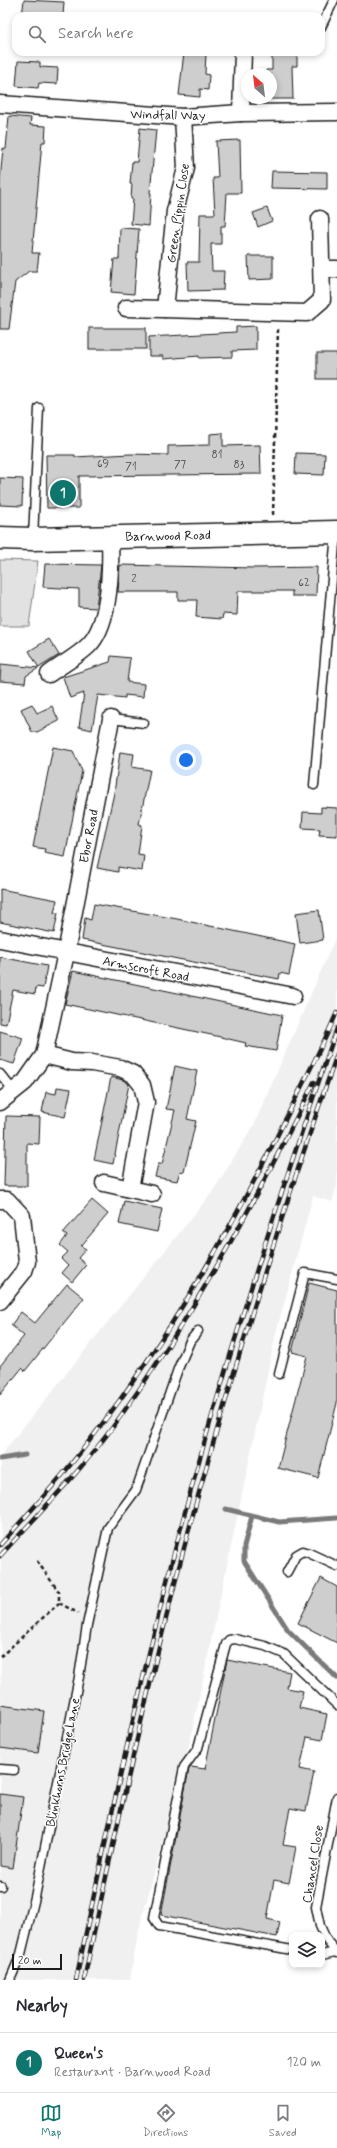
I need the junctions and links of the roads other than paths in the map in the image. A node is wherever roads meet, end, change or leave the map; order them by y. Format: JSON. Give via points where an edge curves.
{"nodes":[{"id":1,"x":334,"y":0,"type":"edge"},
{"id":2,"x":325,"y":19,"type":"edge"},
{"id":3,"x":243,"y":56,"type":"edge"},
{"id":4,"x":0,"y":104,"type":"edge"},
{"id":5,"x":337,"y":112,"type":"edge"},
{"id":6,"x":241,"y":113,"type":"junction"},
{"id":7,"x":183,"y":117,"type":"junction"},
{"id":8,"x":320,"y":219,"type":"dead end"},
{"id":9,"x":329,"y":269,"type":"edge"},
{"id":10,"x":126,"y":308,"type":"dead end"},
{"id":11,"x":165,"y":309,"type":"junction"},
{"id":12,"x":40,"y":408,"type":"dead end"},
{"id":13,"x":337,"y":532,"type":"edge"},
{"id":14,"x":110,"y":536,"type":"junction"},
{"id":15,"x":0,"y":538,"type":"edge"},
{"id":16,"x":33,"y":539,"type":"junction"},
{"id":17,"x":49,"y":674,"type":"dead end"},
{"id":18,"x":111,"y":719,"type":"joint"},
{"id":19,"x":144,"y":723,"type":"dead end"},
{"id":20,"x":314,"y":785,"type":"dead end"},
{"id":21,"x":0,"y":939,"type":"edge"},
{"id":22,"x":66,"y":953,"type":"junction"},
{"id":23,"x":293,"y":996,"type":"dead end"},
{"id":24,"x":44,"y":1055,"type":"junction"},
{"id":25,"x":0,"y":1074,"type":"edge"},
{"id":26,"x":14,"y":1091,"type":"junction"},
{"id":27,"x":0,"y":1102,"type":"edge"},
{"id":28,"x":104,"y":1183,"type":"dead end"},
{"id":29,"x":130,"y":1189,"type":"junction"},
{"id":30,"x":152,"y":1194,"type":"dead end"},
{"id":31,"x":0,"y":1200,"type":"edge"},
{"id":32,"x":337,"y":1279,"type":"edge"},
{"id":33,"x":0,"y":1302,"type":"edge"},
{"id":34,"x":198,"y":1331,"type":"dead end"},
{"id":35,"x":278,"y":1374,"type":"dead end"},
{"id":36,"x":337,"y":1566,"type":"edge"},
{"id":37,"x":287,"y":1572,"type":"dead end"},
{"id":38,"x":337,"y":1705,"type":"edge"},
{"id":39,"x":0,"y":1768,"type":"edge"},
{"id":40,"x":14,"y":1770,"type":"dead end"},
{"id":41,"x":337,"y":1797,"type":"edge"},
{"id":42,"x":289,"y":1949,"type":"edge"},
{"id":43,"x":336,"y":1952,"type":"edge"},
{"id":44,"x":325,"y":1954,"type":"edge"},
{"id":45,"x":10,"y":1980,"type":"edge"}],
"edges":[{"from":1,"to":2,"type":"lane"},
{"from":3,"to":6,"type":"street"},
{"from":4,"to":7,"type":"street","name":"Windfall Way"},
{"from":5,"to":6,"type":"street","name":"Windfall Way"},
{"from":6,"to":7,"type":"street","name":"Windfall Way"},
{"from":7,"to":11,"type":"street","name":"Green Pippin Close","via":[[186,168],[175,211]]},
{"from":8,"to":9,"type":"street"},
{"from":9,"to":11,"type":"street","via":[[322,300],[307,313]]},
{"from":10,"to":11,"type":"street"},
{"from":12,"to":16,"type":"lane"},
{"from":13,"to":14,"type":"main road","name":"Barnwood Road"},
{"from":13,"to":20,"type":"lane"},
{"from":14,"to":16,"type":"main road","name":"Barnwood Road"},
{"from":14,"to":17,"type":"street","via":[[107,598],[100,624],[90,644],[72,660]]},
{"from":15,"to":16,"type":"main road","name":"Barnwood Road"},
{"from":18,"to":19,"type":"lane"},
{"from":18,"to":22,"type":"street","name":"Ebor Road"},
{"from":21,"to":22,"type":"street","name":"Armscroft Road"},
{"from":22,"to":23,"type":"street","name":"Armscroft Road"},
{"from":22,"to":24,"type":"street"},
{"from":24,"to":26,"type":"street","via":[[25,1082]]},
{"from":24,"to":29,"type":"street","via":[[72,1062],[120,1068],[133,1074],[142,1085],[146,1102]]},
{"from":25,"to":26,"type":"lane"},
{"from":26,"to":27,"type":"street"},
{"from":28,"to":29,"type":"street"},
{"from":29,"to":30,"type":"street"},
{"from":31,"to":33,"type":"street","via":[[7,1200],[22,1216],[27,1262],[24,1271]]},
{"from":32,"to":35,"type":"lane","via":[[305,1273]]},
{"from":34,"to":45,"type":"lane","name":"Blinkhorns Bridge Lane","via":[[190,1341],[178,1369],[136,1490],[108,1528],[35,1897],[21,1954]]},
{"from":36,"to":37,"type":"lane","via":[[303,1551],[296,1555]]},
{"from":38,"to":42,"type":"lane","via":[[284,1654],[265,1646],[229,1640],[198,1748],[184,1767],[154,1918],[159,1926]]},
{"from":39,"to":40,"type":"lane"},
{"from":41,"to":43,"type":"lane","name":"Chancel Close","via":[[316,1907],[320,1926]]},
{"from":43,"to":44,"type":"lane"}]}
